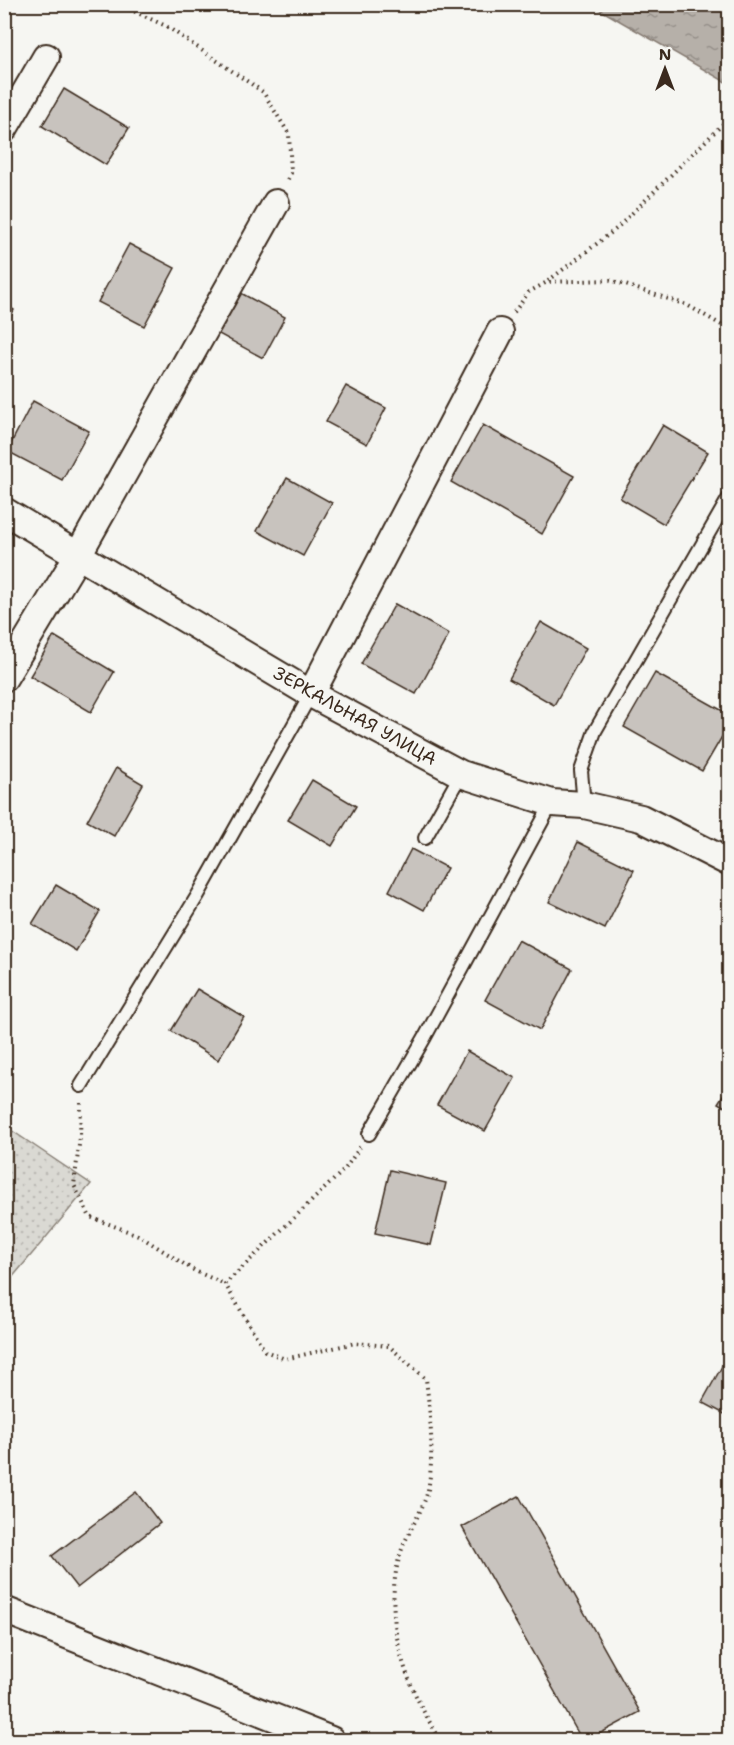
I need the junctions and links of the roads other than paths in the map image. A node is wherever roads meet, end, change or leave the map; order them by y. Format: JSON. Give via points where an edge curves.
{"nodes":[{"id":1,"x":46,"y":57,"type":"dead end"},
{"id":2,"x":4,"y":129,"type":"edge"},
{"id":3,"x":276,"y":203,"type":"road end"},
{"id":4,"x":500,"y":332,"type":"road end"},
{"id":5,"x":729,"y":496,"type":"edge"},
{"id":6,"x":4,"y":511,"type":"edge"},
{"id":7,"x":78,"y":555,"type":"junction"},
{"id":8,"x":4,"y":678,"type":"edge"},
{"id":9,"x":311,"y":694,"type":"junction"},
{"id":10,"x":461,"y":774,"type":"junction"},
{"id":11,"x":552,"y":803,"type":"junction"},
{"id":12,"x":584,"y":805,"type":"junction"},
{"id":13,"x":425,"y":838,"type":"dead end"},
{"id":14,"x":729,"y":863,"type":"edge"},
{"id":15,"x":81,"y":1086,"type":"road end"},
{"id":16,"x":369,"y":1134,"type":"road end"},
{"id":17,"x":4,"y":1610,"type":"edge"},
{"id":18,"x":331,"y":1740,"type":"edge"}],
"edges":[{"from":1,"to":2,"type":"street"},
{"from":3,"to":7,"type":"street"},
{"from":4,"to":9,"type":"street"},
{"from":5,"to":12,"type":"lane","via":[[596,732],[581,771]]},
{"from":6,"to":7,"type":"street","name":"ЗЕРКАЛЬНАЯ УЛИЦА"},
{"from":7,"to":8,"type":"street"},
{"from":7,"to":9,"type":"street","name":"ЗЕРКАЛЬНАЯ УЛИЦА"},
{"from":9,"to":10,"type":"street","name":"ЗЕРКАЛЬНАЯ УЛИЦА"},
{"from":9,"to":15,"type":"lane","via":[[198,895]]},
{"from":10,"to":11,"type":"street","name":"ЗЕРКАЛЬНАЯ УЛИЦА"},
{"from":10,"to":13,"type":"lane"},
{"from":11,"to":12,"type":"street","name":"ЗЕРКАЛЬНАЯ УЛИЦА"},
{"from":11,"to":16,"type":"lane"},
{"from":12,"to":14,"type":"street","name":"ЗЕРКАЛЬНАЯ УЛИЦА","via":[[641,818]]},
{"from":17,"to":18,"type":"street"}]}
